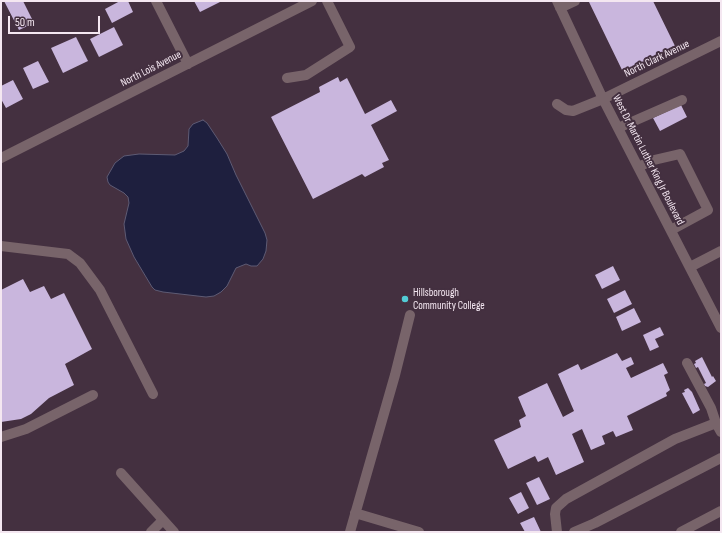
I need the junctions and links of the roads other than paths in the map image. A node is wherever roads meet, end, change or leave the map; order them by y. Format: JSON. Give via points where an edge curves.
{"nodes":[{"id":1,"x":156,"y":1,"type":"edge"},
{"id":2,"x":312,"y":1,"type":"edge"},
{"id":3,"x":327,"y":1,"type":"edge"},
{"id":4,"x":575,"y":1,"type":"edge"},
{"id":5,"x":558,"y":5,"type":"edge"},
{"id":6,"x":721,"y":41,"type":"edge"},
{"id":7,"x":188,"y":64,"type":"junction"},
{"id":8,"x":286,"y":78,"type":"dead end"},
{"id":9,"x":603,"y":99,"type":"junction"},
{"id":10,"x":682,"y":100,"type":"dead end"},
{"id":11,"x":557,"y":104,"type":"dead end"},
{"id":12,"x":618,"y":128,"type":"junction"},
{"id":13,"x":1,"y":158,"type":"edge"},
{"id":14,"x":638,"y":167,"type":"junction"},
{"id":15,"x":671,"y":230,"type":"junction"},
{"id":16,"x":1,"y":246,"type":"edge"},
{"id":17,"x":721,"y":251,"type":"edge"},
{"id":18,"x":690,"y":267,"type":"junction"},
{"id":19,"x":410,"y":314,"type":"dead end"},
{"id":20,"x":721,"y":328,"type":"edge"},
{"id":21,"x":687,"y":363,"type":"dead end"},
{"id":22,"x":153,"y":394,"type":"dead end"},
{"id":23,"x":93,"y":395,"type":"dead end"},
{"id":24,"x":719,"y":428,"type":"edge"},
{"id":25,"x":1,"y":437,"type":"edge"},
{"id":26,"x":721,"y":458,"type":"edge"},
{"id":27,"x":120,"y":473,"type":"dead end"},
{"id":28,"x":721,"y":511,"type":"edge"},
{"id":29,"x":355,"y":513,"type":"junction"},
{"id":30,"x":163,"y":520,"type":"junction"},
{"id":31,"x":151,"y":532,"type":"edge"},
{"id":32,"x":174,"y":532,"type":"edge"},
{"id":33,"x":350,"y":532,"type":"edge"},
{"id":34,"x":420,"y":532,"type":"edge"},
{"id":35,"x":558,"y":532,"type":"edge"},
{"id":36,"x":574,"y":532,"type":"edge"},
{"id":37,"x":680,"y":532,"type":"edge"}],
"edges":[{"from":1,"to":7,"type":"street"},
{"from":2,"to":7,"type":"street","name":"North Lois Avenue"},
{"from":3,"to":8,"type":"street","via":[[350,47],[306,75]]},
{"from":4,"to":5,"type":"street"},
{"from":5,"to":9,"type":"street","name":"West Dr Martin Luther King Jr Boulevard"},
{"from":6,"to":9,"type":"street","name":"North Clark Avenue"},
{"from":7,"to":13,"type":"street","name":"North Lois Avenue"},
{"from":9,"to":11,"type":"street","name":"North Clark Avenue","via":[[573,110],[566,110]]},
{"from":9,"to":12,"type":"street","name":"West Dr Martin Luther King Jr Boulevard"},
{"from":10,"to":12,"type":"street"},
{"from":12,"to":14,"type":"street","name":"West Dr Martin Luther King Jr Boulevard"},
{"from":14,"to":15,"type":"street","name":"West Dr Martin Luther King Jr Boulevard"},
{"from":14,"to":15,"type":"street","via":[[680,154],[708,210]]},
{"from":15,"to":18,"type":"street","name":"West Dr Martin Luther King Jr Boulevard"},
{"from":16,"to":22,"type":"street","via":[[68,254],[80,263],[100,290]]},
{"from":17,"to":18,"type":"street"},
{"from":18,"to":20,"type":"street","name":"West Dr Martin Luther King Jr Boulevard"},
{"from":19,"to":29,"type":"street"},
{"from":21,"to":24,"type":"street"},
{"from":23,"to":25,"type":"street","via":[[26,429]]},
{"from":24,"to":35,"type":"street","via":[[675,439],[566,499],[556,508]]},
{"from":26,"to":36,"type":"street"},
{"from":27,"to":30,"type":"street"},
{"from":28,"to":37,"type":"street"},
{"from":29,"to":33,"type":"street"},
{"from":29,"to":34,"type":"street"},
{"from":30,"to":31,"type":"street"},
{"from":30,"to":32,"type":"street"}]}
